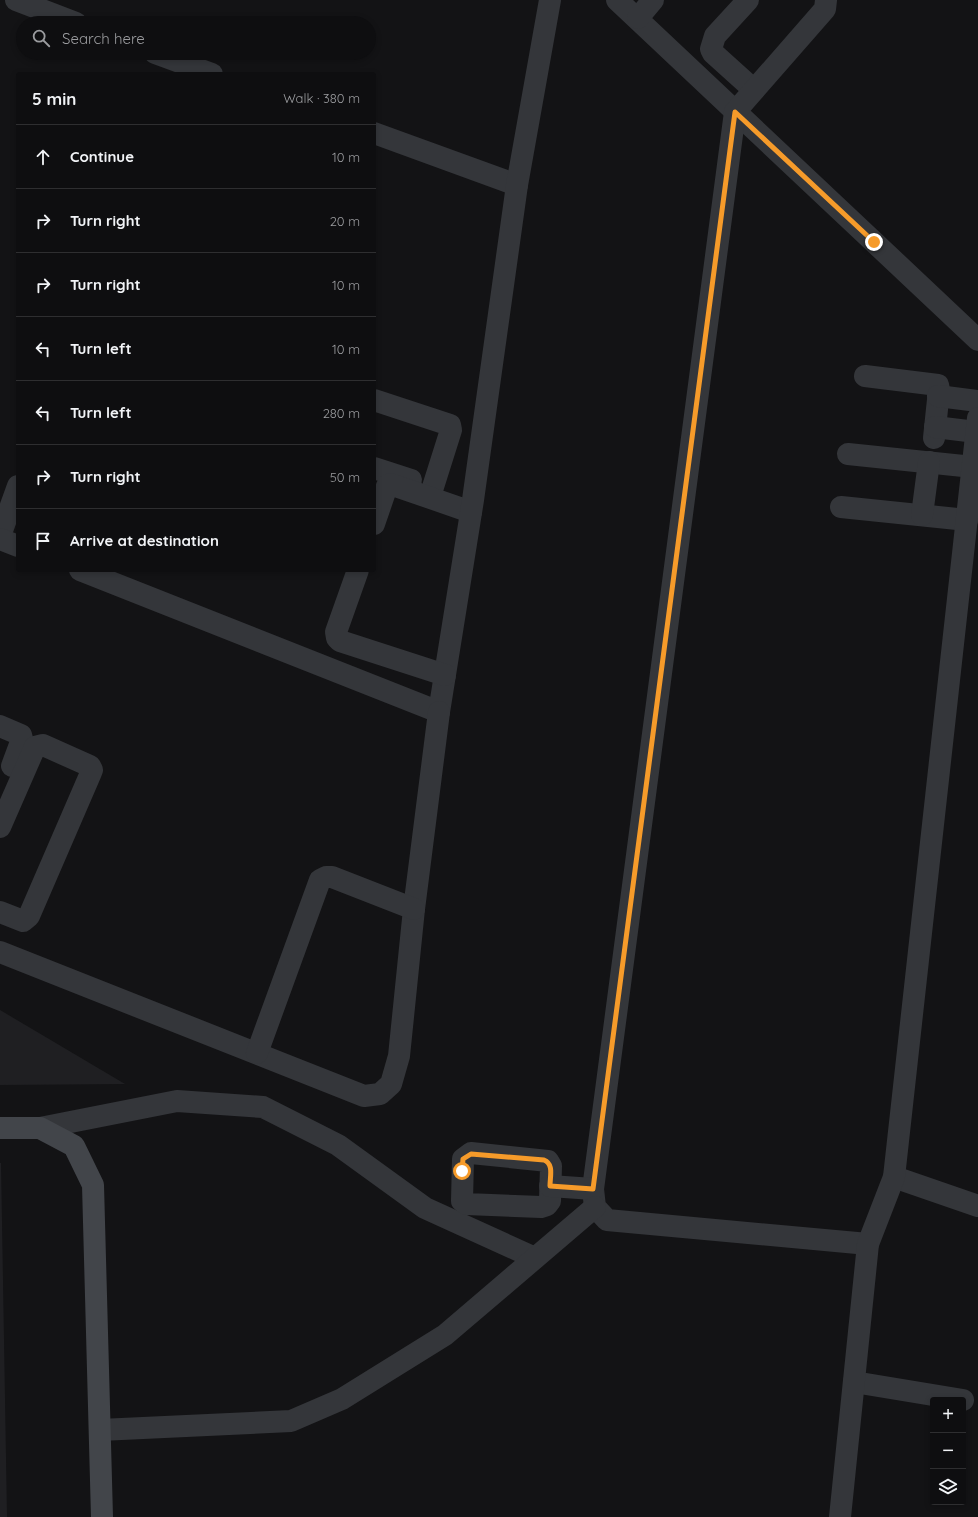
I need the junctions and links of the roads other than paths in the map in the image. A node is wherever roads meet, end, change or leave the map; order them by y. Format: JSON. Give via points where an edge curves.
{"nodes":[{"id":1,"x":16,"y":0,"type":"edge"},
{"id":2,"x":550,"y":0,"type":"edge"},
{"id":3,"x":616,"y":0,"type":"edge"},
{"id":4,"x":653,"y":0,"type":"edge"},
{"id":5,"x":748,"y":0,"type":"edge"},
{"id":6,"x":826,"y":0,"type":"edge"},
{"id":7,"x":58,"y":16,"type":"edge"},
{"id":8,"x":638,"y":18,"type":"junction"},
{"id":9,"x":163,"y":62,"type":"edge"},
{"id":10,"x":204,"y":72,"type":"edge"},
{"id":11,"x":754,"y":90,"type":"junction"},
{"id":12,"x":735,"y":112,"type":"junction"},
{"id":13,"x":376,"y":134,"type":"edge"},
{"id":14,"x":517,"y":185,"type":"junction"},
{"id":15,"x":978,"y":340,"type":"edge"},
{"id":16,"x":865,"y":376,"type":"dead end"},
{"id":17,"x":938,"y":396,"type":"junction"},
{"id":18,"x":376,"y":401,"type":"edge"},
{"id":19,"x":978,"y":401,"type":"edge"},
{"id":20,"x":977,"y":425,"type":"edge"},
{"id":21,"x":848,"y":454,"type":"dead end"},
{"id":22,"x":929,"y":462,"type":"junction"},
{"id":23,"x":973,"y":467,"type":"junction"},
{"id":24,"x":376,"y":469,"type":"edge"},
{"id":25,"x":433,"y":487,"type":"junction"},
{"id":26,"x":16,"y":492,"type":"edge"},
{"id":27,"x":472,"y":506,"type":"junction"},
{"id":28,"x":841,"y":507,"type":"dead end"},
{"id":29,"x":922,"y":515,"type":"junction"},
{"id":30,"x":376,"y":518,"type":"edge"},
{"id":31,"x":967,"y":520,"type":"junction"},
{"id":32,"x":0,"y":537,"type":"edge"},
{"id":33,"x":16,"y":545,"type":"edge"},
{"id":34,"x":85,"y":572,"type":"edge"},
{"id":35,"x":357,"y":572,"type":"edge"},
{"id":36,"x":445,"y":676,"type":"junction"},
{"id":37,"x":439,"y":712,"type":"junction"},
{"id":38,"x":0,"y":726,"type":"edge"},
{"id":39,"x":0,"y":797,"type":"edge"},
{"id":40,"x":0,"y":826,"type":"edge"},
{"id":41,"x":414,"y":909,"type":"junction"},
{"id":42,"x":0,"y":912,"type":"edge"},
{"id":43,"x":0,"y":952,"type":"edge"},
{"id":44,"x":257,"y":1053,"type":"junction"},
{"id":45,"x":0,"y":1128,"type":"edge"},
{"id":46,"x":40,"y":1128,"type":"junction"},
{"id":47,"x":894,"y":1177,"type":"junction"},
{"id":48,"x":550,"y":1186,"type":"dead end"},
{"id":49,"x":594,"y":1198,"type":"junction"},
{"id":50,"x":978,"y":1206,"type":"edge"},
{"id":51,"x":868,"y":1244,"type":"junction"},
{"id":52,"x":535,"y":1258,"type":"junction"},
{"id":53,"x":854,"y":1382,"type":"junction"},
{"id":54,"x":945,"y":1397,"type":"edge"},
{"id":55,"x":966,"y":1401,"type":"edge"},
{"id":56,"x":978,"y":1403,"type":"edge"},
{"id":57,"x":100,"y":1430,"type":"junction"},
{"id":58,"x":102,"y":1517,"type":"edge"},
{"id":59,"x":840,"y":1517,"type":"edge"}],
"edges":[{"from":1,"to":7,"type":"street"},
{"from":2,"to":14,"type":"street"},
{"from":3,"to":8,"type":"street"},
{"from":4,"to":8,"type":"street"},
{"from":5,"to":11,"type":"street","via":[[715,36],[711,49]]},
{"from":6,"to":11,"type":"street","via":[[825,9]]},
{"from":8,"to":12,"type":"street"},
{"from":9,"to":10,"type":"street"},
{"from":11,"to":12,"type":"street"},
{"from":12,"to":15,"type":"street"},
{"from":12,"to":49,"type":"street"},
{"from":13,"to":14,"type":"street"},
{"from":14,"to":27,"type":"street"},
{"from":16,"to":17,"type":"street","via":[[935,383],[939,387]]},
{"from":17,"to":19,"type":"street"},
{"from":17,"to":20,"type":"street","via":[[934,433]]},
{"from":18,"to":25,"type":"street","via":[[450,425],[451,430]]},
{"from":20,"to":23,"type":"street"},
{"from":21,"to":22,"type":"street"},
{"from":22,"to":23,"type":"street"},
{"from":22,"to":29,"type":"street"},
{"from":23,"to":31,"type":"street"},
{"from":24,"to":25,"type":"street"},
{"from":25,"to":27,"type":"street"},
{"from":26,"to":32,"type":"street"},
{"from":27,"to":30,"type":"street","via":[[390,484],[387,486]]},
{"from":27,"to":36,"type":"street"},
{"from":28,"to":29,"type":"street"},
{"from":29,"to":31,"type":"street"},
{"from":31,"to":47,"type":"street"},
{"from":32,"to":33,"type":"street"},
{"from":34,"to":37,"type":"street"},
{"from":35,"to":36,"type":"street","via":[[336,632],[337,638]]},
{"from":36,"to":37,"type":"street"},
{"from":37,"to":41,"type":"street"},
{"from":38,"to":39,"type":"street","via":[[21,735],[22,739]]},
{"from":40,"to":42,"type":"street","via":[[35,747],[43,744],[90,766],[90,775],[29,916],[23,920]]},
{"from":41,"to":44,"type":"street","via":[[332,876],[320,880]]},
{"from":41,"to":44,"type":"street","via":[[399,1056],[391,1084],[380,1094],[364,1096]]},
{"from":43,"to":44,"type":"street"},
{"from":45,"to":46,"type":"street"},
{"from":46,"to":52,"type":"street","via":[[177,1101],[263,1107],[338,1145],[425,1208]]},
{"from":46,"to":57,"type":"street","via":[[74,1146],[93,1185]]},
{"from":47,"to":50,"type":"street"},
{"from":47,"to":51,"type":"street"},
{"from":48,"to":49,"type":"street"},
{"from":49,"to":51,"type":"street","via":[[607,1220]]},
{"from":49,"to":52,"type":"street"},
{"from":51,"to":53,"type":"street"},
{"from":52,"to":57,"type":"street","via":[[445,1335],[342,1399],[291,1421]]},
{"from":53,"to":54,"type":"street"},
{"from":53,"to":59,"type":"street"},
{"from":55,"to":56,"type":"street"},
{"from":57,"to":58,"type":"street"}]}
